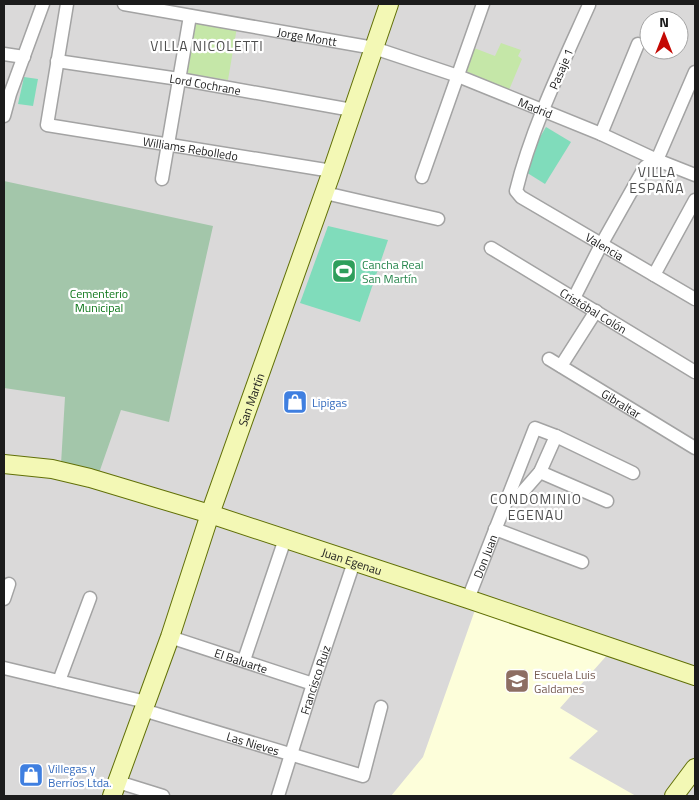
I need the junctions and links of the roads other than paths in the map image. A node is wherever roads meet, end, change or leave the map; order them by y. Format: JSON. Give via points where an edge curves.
{"nodes":[{"id":1,"x":43,"y":4,"type":"edge"},
{"id":2,"x":67,"y":4,"type":"edge"},
{"id":3,"x":124,"y":4,"type":"edge"},
{"id":4,"x":389,"y":4,"type":"edge"},
{"id":5,"x":483,"y":4,"type":"edge"},
{"id":6,"x":588,"y":5,"type":"edge"},
{"id":7,"x":190,"y":16,"type":"junction"},
{"id":8,"x":638,"y":44,"type":"dead end"},
{"id":9,"x":374,"y":48,"type":"junction"},
{"id":10,"x":4,"y":54,"type":"edge"},
{"id":11,"x":24,"y":57,"type":"junction"},
{"id":12,"x":57,"y":61,"type":"junction"},
{"id":13,"x":695,"y":72,"type":"edge"},
{"id":14,"x":458,"y":76,"type":"junction"},
{"id":15,"x":179,"y":80,"type":"junction"},
{"id":16,"x":352,"y":110,"type":"junction"},
{"id":17,"x":543,"y":111,"type":"junction"},
{"id":18,"x":4,"y":116,"type":"edge"},
{"id":19,"x":601,"y":134,"type":"junction"},
{"id":20,"x":168,"y":145,"type":"junction"},
{"id":21,"x":656,"y":160,"type":"junction"},
{"id":22,"x":332,"y":171,"type":"junction"},
{"id":23,"x":695,"y":175,"type":"edge"},
{"id":24,"x":422,"y":177,"type":"dead end"},
{"id":25,"x":162,"y":178,"type":"dead end"},
{"id":26,"x":516,"y":191,"type":"joint"},
{"id":27,"x":325,"y":193,"type":"junction"},
{"id":28,"x":695,"y":200,"type":"edge"},
{"id":29,"x":438,"y":219,"type":"dead end"},
{"id":30,"x":601,"y":245,"type":"junction"},
{"id":31,"x":491,"y":248,"type":"dead end"},
{"id":32,"x":654,"y":275,"type":"junction"},
{"id":33,"x":574,"y":298,"type":"junction"},
{"id":34,"x":695,"y":299,"type":"edge"},
{"id":35,"x":596,"y":312,"type":"junction"},
{"id":36,"x":548,"y":359,"type":"dead end"},
{"id":37,"x":561,"y":366,"type":"junction"},
{"id":38,"x":695,"y":372,"type":"edge"},
{"id":39,"x":556,"y":436,"type":"junction"},
{"id":40,"x":695,"y":448,"type":"edge"},
{"id":41,"x":4,"y":464,"type":"edge"},
{"id":42,"x":540,"y":472,"type":"junction"},
{"id":43,"x":633,"y":473,"type":"dead end"},
{"id":44,"x":507,"y":499,"type":"junction"},
{"id":45,"x":606,"y":501,"type":"dead end"},
{"id":46,"x":210,"y":514,"type":"junction"},
{"id":47,"x":495,"y":529,"type":"junction"},
{"id":48,"x":285,"y":540,"type":"junction"},
{"id":49,"x":354,"y":562,"type":"junction"},
{"id":50,"x":582,"y":562,"type":"dead end"},
{"id":51,"x":8,"y":584,"type":"dead end"},
{"id":52,"x":90,"y":598,"type":"dead end"},
{"id":53,"x":4,"y":599,"type":"edge"},
{"id":54,"x":468,"y":599,"type":"junction"},
{"id":55,"x":170,"y":637,"type":"junction"},
{"id":56,"x":244,"y":660,"type":"junction"},
{"id":57,"x":4,"y":668,"type":"edge"},
{"id":58,"x":695,"y":676,"type":"edge"},
{"id":59,"x":60,"y":681,"type":"junction"},
{"id":60,"x":313,"y":684,"type":"junction"},
{"id":61,"x":144,"y":706,"type":"junction"},
{"id":62,"x":381,"y":707,"type":"dead end"},
{"id":63,"x":292,"y":755,"type":"junction"},
{"id":64,"x":695,"y":768,"type":"edge"},
{"id":65,"x":115,"y":789,"type":"edge"},
{"id":66,"x":164,"y":796,"type":"edge"},
{"id":67,"x":278,"y":796,"type":"edge"},
{"id":68,"x":674,"y":796,"type":"edge"}],
"edges":[{"from":1,"to":11,"type":"street"},
{"from":2,"to":12,"type":"street"},
{"from":3,"to":7,"type":"street","name":"Jorge Montt"},
{"from":4,"to":9,"type":"main road","name":"San Martín"},
{"from":5,"to":14,"type":"street"},
{"from":6,"to":17,"type":"street","name":"Pasaje 1"},
{"from":7,"to":9,"type":"street","name":"Jorge Montt"},
{"from":7,"to":15,"type":"street"},
{"from":8,"to":19,"type":"street"},
{"from":9,"to":14,"type":"street","name":"Madrid"},
{"from":9,"to":16,"type":"main road","name":"San Martín"},
{"from":10,"to":11,"type":"street"},
{"from":11,"to":18,"type":"street"},
{"from":12,"to":15,"type":"street","name":"Lord Cochrane"},
{"from":12,"to":20,"type":"street","name":"Williams Rebolledo","via":[[47,125]]},
{"from":13,"to":21,"type":"street"},
{"from":14,"to":17,"type":"street","name":"Madrid"},
{"from":14,"to":24,"type":"street"},
{"from":15,"to":16,"type":"street","name":"Lord Cochrane"},
{"from":15,"to":20,"type":"street"},
{"from":16,"to":22,"type":"main road","name":"San Martín"},
{"from":17,"to":19,"type":"street","name":"Madrid"},
{"from":17,"to":26,"type":"street","name":"Pasaje 1"},
{"from":19,"to":21,"type":"street","name":"Madrid"},
{"from":20,"to":22,"type":"street","name":"Williams Rebolledo"},
{"from":20,"to":25,"type":"street"},
{"from":21,"to":23,"type":"street","name":"Madrid"},
{"from":21,"to":30,"type":"street","via":[[644,167]]},
{"from":22,"to":27,"type":"main road","name":"San Martín"},
{"from":26,"to":30,"type":"street","name":"Valencia"},
{"from":27,"to":29,"type":"street"},
{"from":27,"to":46,"type":"main road","name":"San Martín"},
{"from":28,"to":32,"type":"street"},
{"from":30,"to":32,"type":"street","name":"Valencia"},
{"from":30,"to":33,"type":"street"},
{"from":31,"to":33,"type":"street","name":"Cristóbal Colón"},
{"from":32,"to":34,"type":"street","name":"Valencia"},
{"from":33,"to":35,"type":"street","name":"Cristóbal Colón"},
{"from":35,"to":37,"type":"street"},
{"from":35,"to":38,"type":"street","name":"Cristóbal Colón"},
{"from":36,"to":37,"type":"street","name":"Gibraltar"},
{"from":37,"to":40,"type":"street","name":"Gibraltar"},
{"from":39,"to":42,"type":"street"},
{"from":39,"to":43,"type":"street"},
{"from":39,"to":44,"type":"street","name":"Don Juan","via":[[535,428]]},
{"from":41,"to":46,"type":"main road","name":"Juan Egenau","via":[[52,469],[90,478]]},
{"from":42,"to":44,"type":"street","via":[[519,496]]},
{"from":42,"to":45,"type":"street"},
{"from":44,"to":47,"type":"street","name":"Don Juan"},
{"from":46,"to":48,"type":"main road","name":"Juan Egenau"},
{"from":46,"to":55,"type":"main road","name":"San Martín"},
{"from":47,"to":50,"type":"street"},
{"from":47,"to":54,"type":"street","name":"Don Juan"},
{"from":48,"to":49,"type":"main road","name":"Juan Egenau"},
{"from":48,"to":56,"type":"street"},
{"from":49,"to":54,"type":"main road","name":"Juan Egenau"},
{"from":49,"to":60,"type":"street","name":"Francisco Ruiz"},
{"from":51,"to":53,"type":"street"},
{"from":52,"to":59,"type":"street"},
{"from":54,"to":58,"type":"main road","name":"Juan Egenau"},
{"from":55,"to":56,"type":"street","name":"El Baluarte"},
{"from":55,"to":61,"type":"main road","name":"San Martín"},
{"from":56,"to":60,"type":"street","name":"El Baluarte"},
{"from":57,"to":59,"type":"street","name":"Las Nieves"},
{"from":59,"to":61,"type":"street","name":"Las Nieves"},
{"from":60,"to":63,"type":"street","name":"Francisco Ruiz"},
{"from":61,"to":63,"type":"street","name":"Las Nieves"},
{"from":61,"to":65,"type":"main road","name":"San Martín"},
{"from":62,"to":63,"type":"street","name":"Las Nieves","via":[[363,776]]},
{"from":63,"to":67,"type":"street","name":"Francisco Ruiz"},
{"from":64,"to":68,"type":"main road"},
{"from":65,"to":66,"type":"street"}]}
